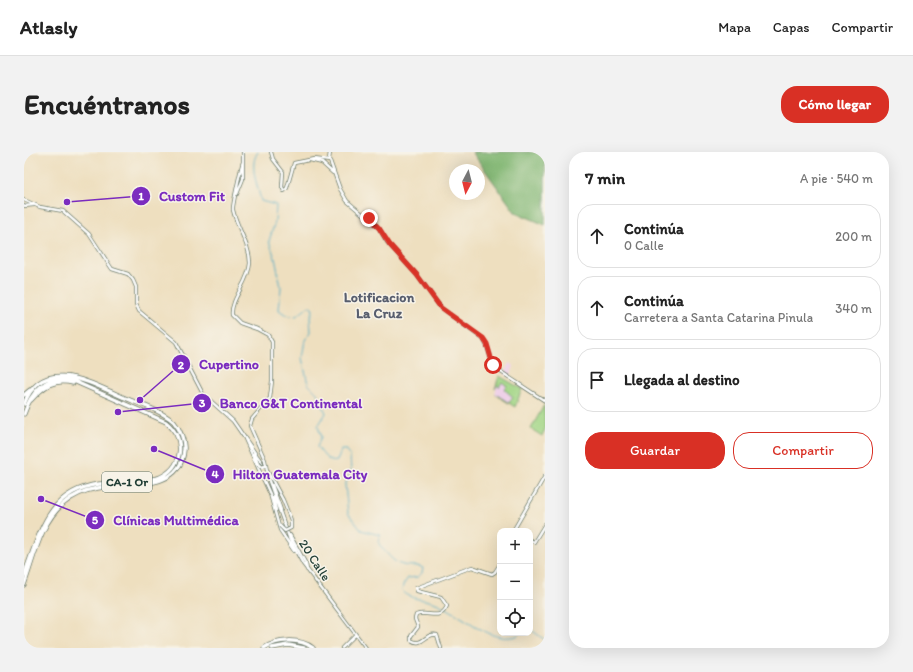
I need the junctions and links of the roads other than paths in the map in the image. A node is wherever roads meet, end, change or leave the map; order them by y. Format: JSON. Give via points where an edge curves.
{"nodes":[{"id":1,"x":243,"y":152,"type":"edge"},
{"id":2,"x":271,"y":152,"type":"edge"},
{"id":3,"x":330,"y":152,"type":"edge"},
{"id":4,"x":309,"y":160,"type":"junction"},
{"id":5,"x":327,"y":160,"type":"junction"},
{"id":6,"x":243,"y":162,"type":"junction"},
{"id":7,"x":331,"y":163,"type":"junction"},
{"id":8,"x":324,"y":164,"type":"junction"},
{"id":9,"x":328,"y":166,"type":"junction"},
{"id":10,"x":242,"y":175,"type":"junction"},
{"id":11,"x":334,"y":175,"type":"junction"},
{"id":12,"x":24,"y":200,"type":"edge"},
{"id":13,"x":34,"y":205,"type":"junction"},
{"id":14,"x":24,"y":206,"type":"edge"},
{"id":15,"x":89,"y":388,"type":"junction"},
{"id":16,"x":33,"y":389,"type":"junction"},
{"id":17,"x":24,"y":395,"type":"edge"},
{"id":18,"x":31,"y":400,"type":"dead end"},
{"id":19,"x":545,"y":401,"type":"edge"},
{"id":20,"x":24,"y":404,"type":"edge"},
{"id":21,"x":24,"y":414,"type":"edge"},
{"id":22,"x":243,"y":435,"type":"junction"},
{"id":23,"x":253,"y":449,"type":"junction"},
{"id":24,"x":261,"y":462,"type":"tunnel mouth"},
{"id":25,"x":266,"y":466,"type":"junction"},
{"id":26,"x":267,"y":472,"type":"junction"},
{"id":27,"x":545,"y":476,"type":"edge"},
{"id":28,"x":272,"y":485,"type":"dead end"},
{"id":29,"x":270,"y":494,"type":"junction"},
{"id":30,"x":545,"y":524,"type":"edge"},
{"id":31,"x":515,"y":528,"type":"edge"},
{"id":32,"x":533,"y":542,"type":"edge"},
{"id":33,"x":297,"y":554,"type":"junction"},
{"id":34,"x":497,"y":569,"type":"edge"},
{"id":35,"x":307,"y":570,"type":"junction"},
{"id":36,"x":24,"y":575,"type":"edge"},
{"id":37,"x":24,"y":585,"type":"edge"},
{"id":38,"x":355,"y":634,"type":"junction"},
{"id":39,"x":358,"y":638,"type":"junction"},
{"id":40,"x":264,"y":648,"type":"edge"},
{"id":41,"x":272,"y":648,"type":"edge"},
{"id":42,"x":304,"y":648,"type":"edge"},
{"id":43,"x":313,"y":648,"type":"edge"},
{"id":44,"x":343,"y":648,"type":"edge"},
{"id":45,"x":366,"y":648,"type":"edge"},
{"id":46,"x":441,"y":648,"type":"edge"}],
"edges":[{"from":1,"to":6,"type":"main road"},
{"from":2,"to":4,"type":"main road","via":[[283,172],[284,191],[292,165],[297,161]]},
{"from":3,"to":5,"type":"main road"},
{"from":4,"to":5,"type":"main road"},
{"from":4,"to":8,"type":"main road"},
{"from":5,"to":7,"type":"main road"},
{"from":5,"to":8,"type":"main road"},
{"from":6,"to":10,"type":"main road"},
{"from":6,"to":10,"type":"main road"},
{"from":7,"to":9,"type":"main road"},
{"from":7,"to":11,"type":"main road"},
{"from":8,"to":9,"type":"main road"},
{"from":9,"to":11,"type":"main road"},
{"from":10,"to":25,"type":"main road","name":"20 Calle","via":[[232,210],[250,262],[246,280],[232,305],[232,315],[240,323],[268,335],[272,342],[270,398],[250,423]]},
{"from":11,"to":19,"type":"main road","via":[[347,201],[379,228],[435,301],[446,313],[483,338],[495,368]]},
{"from":12,"to":13,"type":"main road"},
{"from":13,"to":14,"type":"main road"},
{"from":13,"to":22,"type":"main road","via":[[66,213],[89,234],[112,269],[128,274],[134,280],[139,311],[176,342],[203,394],[233,420]]},
{"from":15,"to":18,"type":"highway","via":[[71,382],[55,382],[40,390]]},
{"from":15,"to":21,"type":"highway","number":"CA-1 Or","via":[[69,379],[48,382],[33,393]]},
{"from":15,"to":36,"type":"highway","number":"CA-1 Or","via":[[166,422],[178,440],[179,457],[173,468],[158,478],[90,486],[62,500],[44,521]]},
{"from":16,"to":17,"type":"highway"},
{"from":16,"to":20,"type":"highway","number":"CA-1 Or"},
{"from":16,"to":37,"type":"highway","number":"CA-1 Or","via":[[45,379],[64,375],[77,378],[167,417],[174,422],[180,432],[184,451],[178,467],[161,480],[94,488],[64,503],[45,527]]},
{"from":22,"to":23,"type":"main road"},
{"from":22,"to":29,"type":"main road"},
{"from":23,"to":24,"type":"main road"},
{"from":23,"to":25,"type":"main road","bridge":true,"via":[[258,464],[261,467]]},
{"from":25,"to":26,"type":"main road","name":"20 Calle"},
{"from":26,"to":29,"type":"main road","bridge":true,"via":[[277,486],[292,523],[291,528],[285,531],[280,526],[274,500]]},
{"from":26,"to":33,"type":"main road","name":"20 Calle"},
{"from":27,"to":31,"type":"main road"},
{"from":28,"to":35,"type":"main road","via":[[290,537]]},
{"from":29,"to":33,"type":"main road","via":[[280,530]]},
{"from":30,"to":32,"type":"main road"},
{"from":33,"to":35,"type":"main road","name":"20 Calle"},
{"from":34,"to":46,"type":"main road","via":[[492,574],[472,567],[416,588],[417,591],[441,597],[447,606],[440,615],[417,615],[415,619],[418,627],[410,638],[419,644],[434,634],[437,635]]},
{"from":35,"to":38,"type":"main road","name":"20 Calle"},
{"from":38,"to":39,"type":"main road","name":"20 Calle"},
{"from":38,"to":44,"type":"main road"},
{"from":39,"to":44,"type":"main road"},
{"from":39,"to":45,"type":"main road","name":"20 Calle"},
{"from":40,"to":43,"type":"highway","via":[[285,641]]},
{"from":41,"to":42,"type":"highway","via":[[288,644]]}]}
